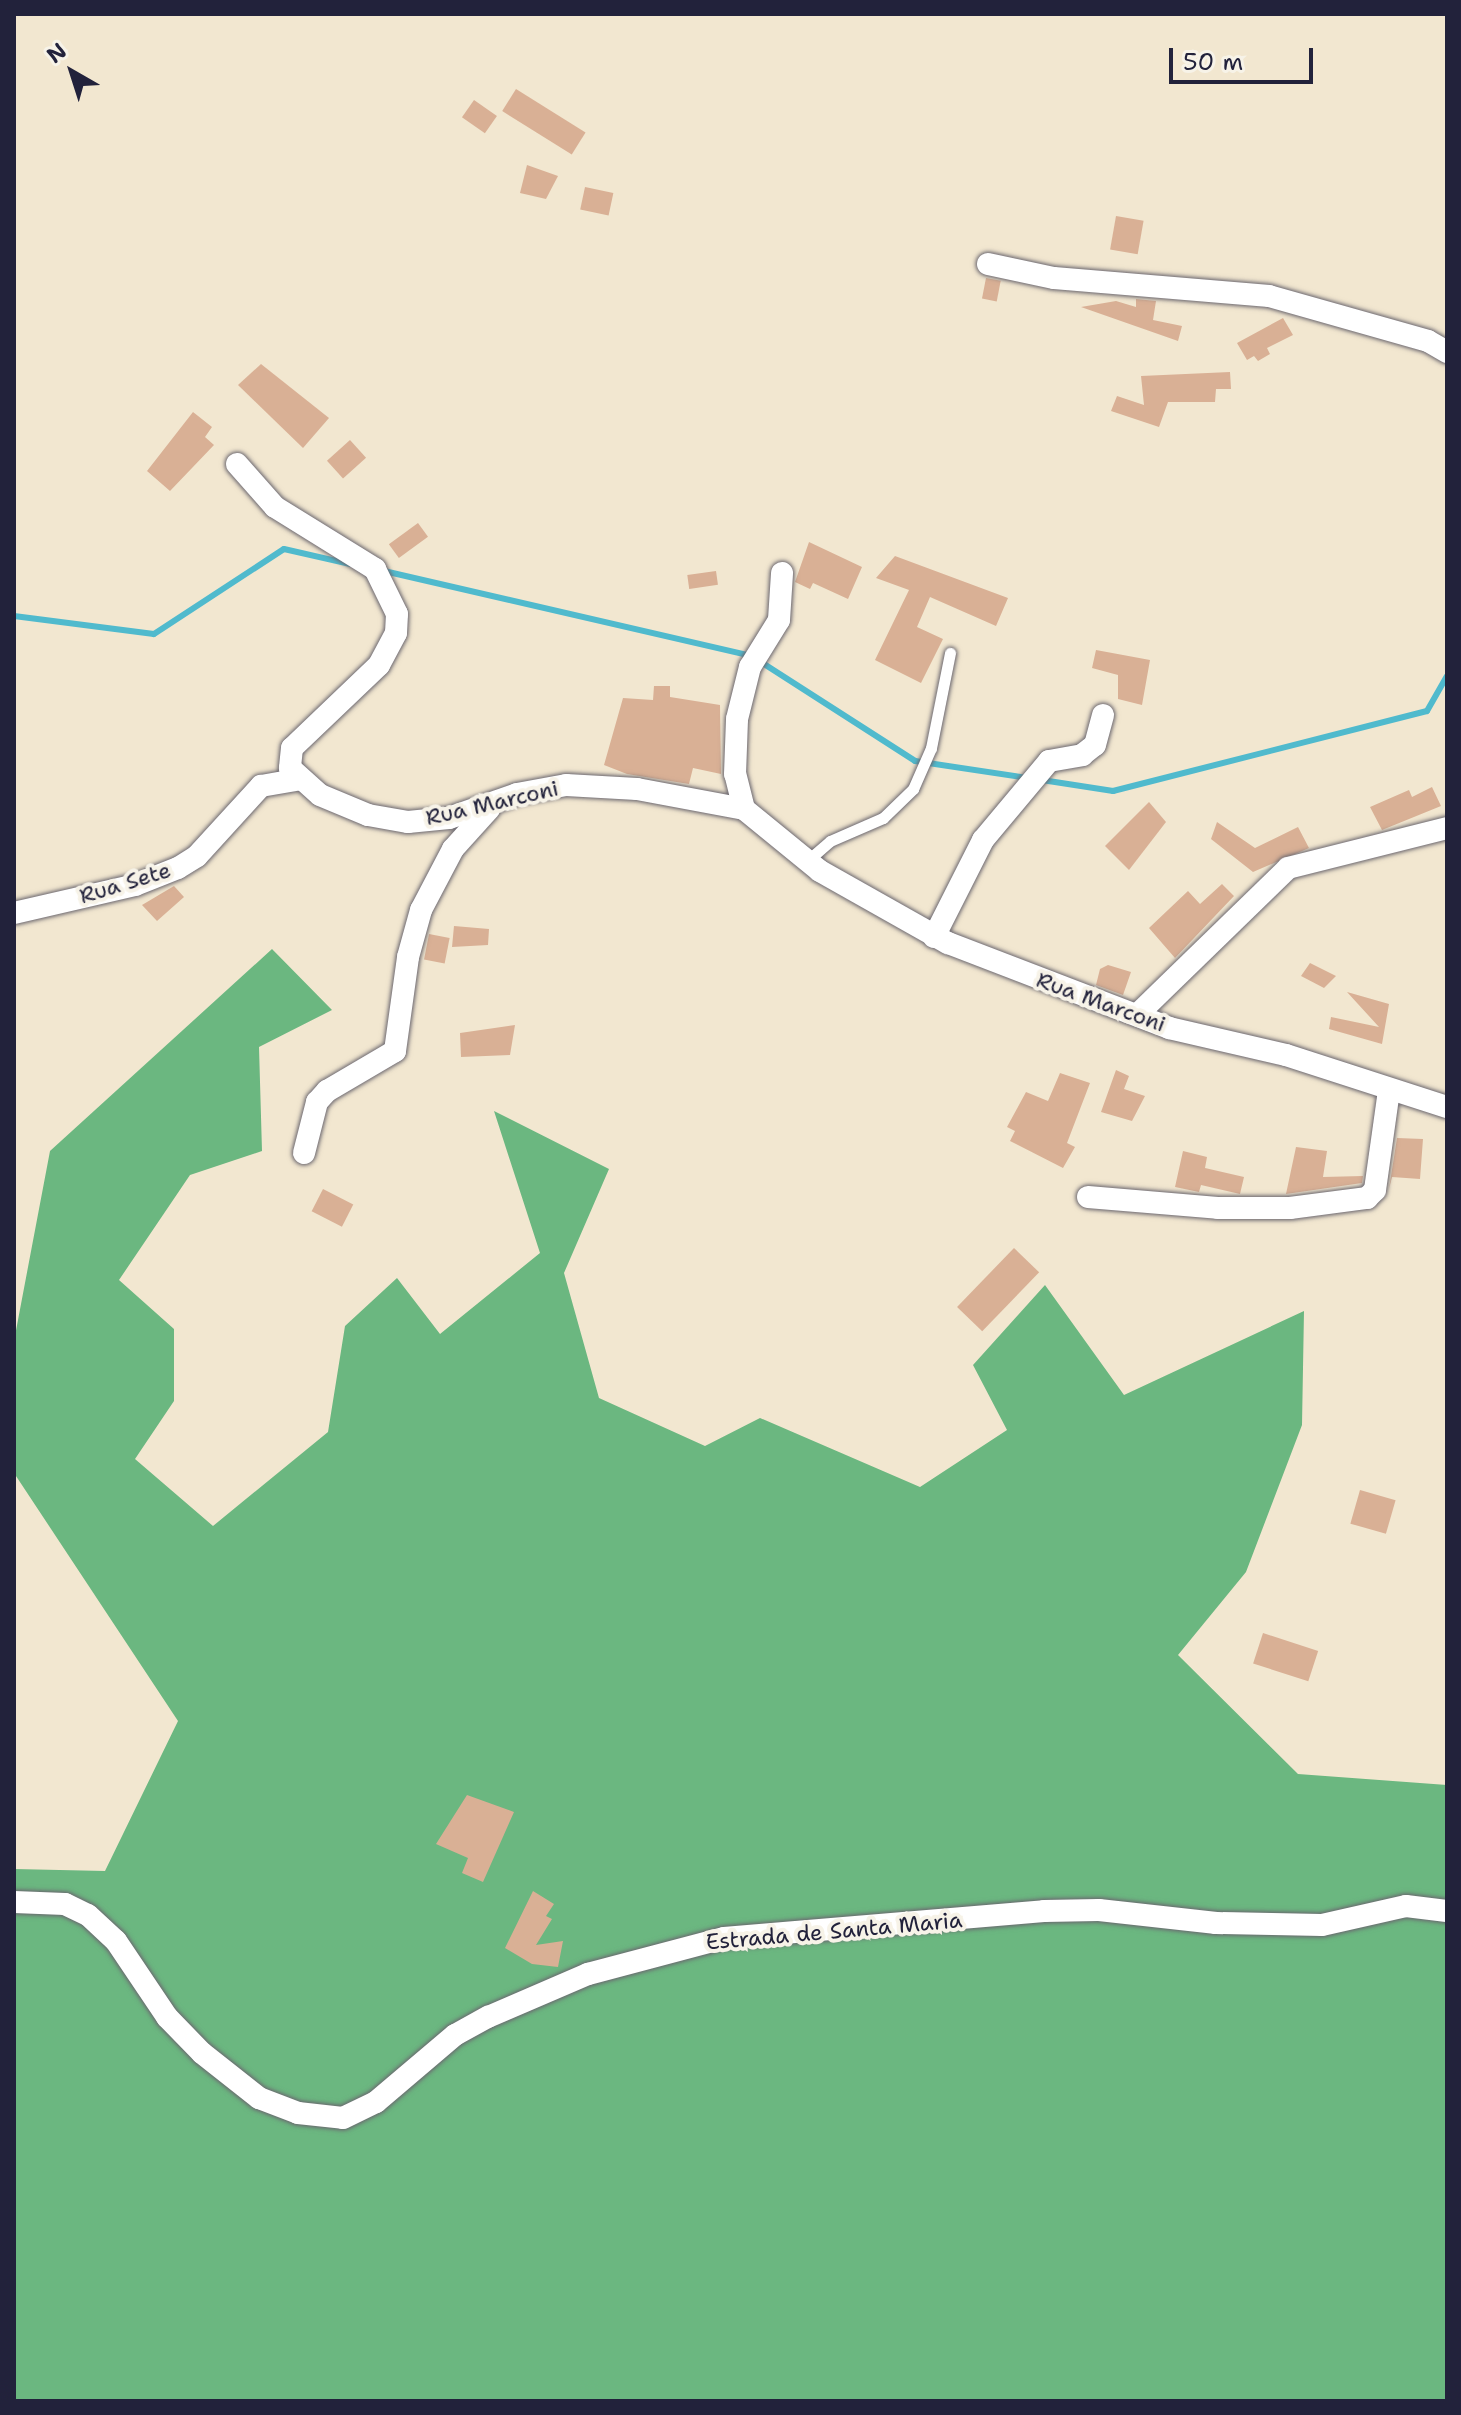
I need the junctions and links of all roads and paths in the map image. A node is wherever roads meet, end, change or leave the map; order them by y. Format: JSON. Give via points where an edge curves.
{"nodes":[{"id":1,"x":988,"y":264,"type":"dead end"},
{"id":2,"x":1447,"y":352,"type":"edge"},
{"id":3,"x":237,"y":464,"type":"dead end"},
{"id":4,"x":782,"y":573,"type":"dead end"},
{"id":5,"x":950,"y":653,"type":"dead end"},
{"id":6,"x":1103,"y":715,"type":"dead end"},
{"id":7,"x":300,"y":779,"type":"junction"},
{"id":8,"x":492,"y":805,"type":"junction"},
{"id":9,"x":744,"y":809,"type":"junction"},
{"id":10,"x":1447,"y":828,"type":"edge"},
{"id":11,"x":807,"y":861,"type":"junction"},
{"id":12,"x":14,"y":913,"type":"edge"},
{"id":13,"x":934,"y":937,"type":"junction"},
{"id":14,"x":1138,"y":1014,"type":"junction"},
{"id":15,"x":1389,"y":1090,"type":"junction"},
{"id":16,"x":1447,"y":1107,"type":"edge"},
{"id":17,"x":304,"y":1153,"type":"dead end"},
{"id":18,"x":1088,"y":1197,"type":"dead end"},
{"id":19,"x":14,"y":1902,"type":"edge"},
{"id":20,"x":1447,"y":1911,"type":"edge"}],
"edges":[{"from":1,"to":2,"type":"street","via":[[1067,280],[1269,296],[1428,341]]},
{"from":3,"to":7,"type":"street","via":[[275,507],[375,569],[397,614],[396,633],[379,665],[292,748],[290,768]]},
{"from":4,"to":9,"type":"street","via":[[779,620],[750,667],[737,719],[735,774]]},
{"from":5,"to":11,"type":"lane","via":[[931,748],[913,789],[883,818],[830,841]]},
{"from":6,"to":13,"type":"street","via":[[1095,745],[1082,755],[1049,761],[983,840]]},
{"from":7,"to":8,"type":"street","name":"Rua Marconi","via":[[320,795],[368,815],[408,822],[449,818]]},
{"from":7,"to":12,"type":"street","name":"Rua Sete","via":[[261,786],[197,856],[178,868],[135,885]]},
{"from":8,"to":9,"type":"street","name":"Rua Marconi","via":[[546,788],[593,785]]},
{"from":8,"to":17,"type":"street","via":[[453,849],[421,910],[408,957],[395,1051],[317,1102]]},
{"from":9,"to":11,"type":"street","name":"Rua Marconi"},
{"from":10,"to":14,"type":"street","via":[[1288,868]]},
{"from":11,"to":13,"type":"street","name":"Rua Marconi"},
{"from":13,"to":14,"type":"street","name":"Rua Marconi"},
{"from":14,"to":15,"type":"street","name":"Rua Marconi","via":[[1169,1028],[1286,1055]]},
{"from":15,"to":16,"type":"street","name":"Rua Marconi"},
{"from":15,"to":18,"type":"street","via":[[1375,1190],[1367,1198],[1290,1208],[1218,1208]]},
{"from":19,"to":20,"type":"street","name":"Estrada de Santa Maria","via":[[65,1904],[88,1915],[116,1941],[167,2017],[202,2053],[259,2098],[298,2113],[343,2118],[376,2102],[455,2035],[488,2017],[588,1974],[724,1938],[1044,1911],[1322,1925],[1406,1906]]}]}
